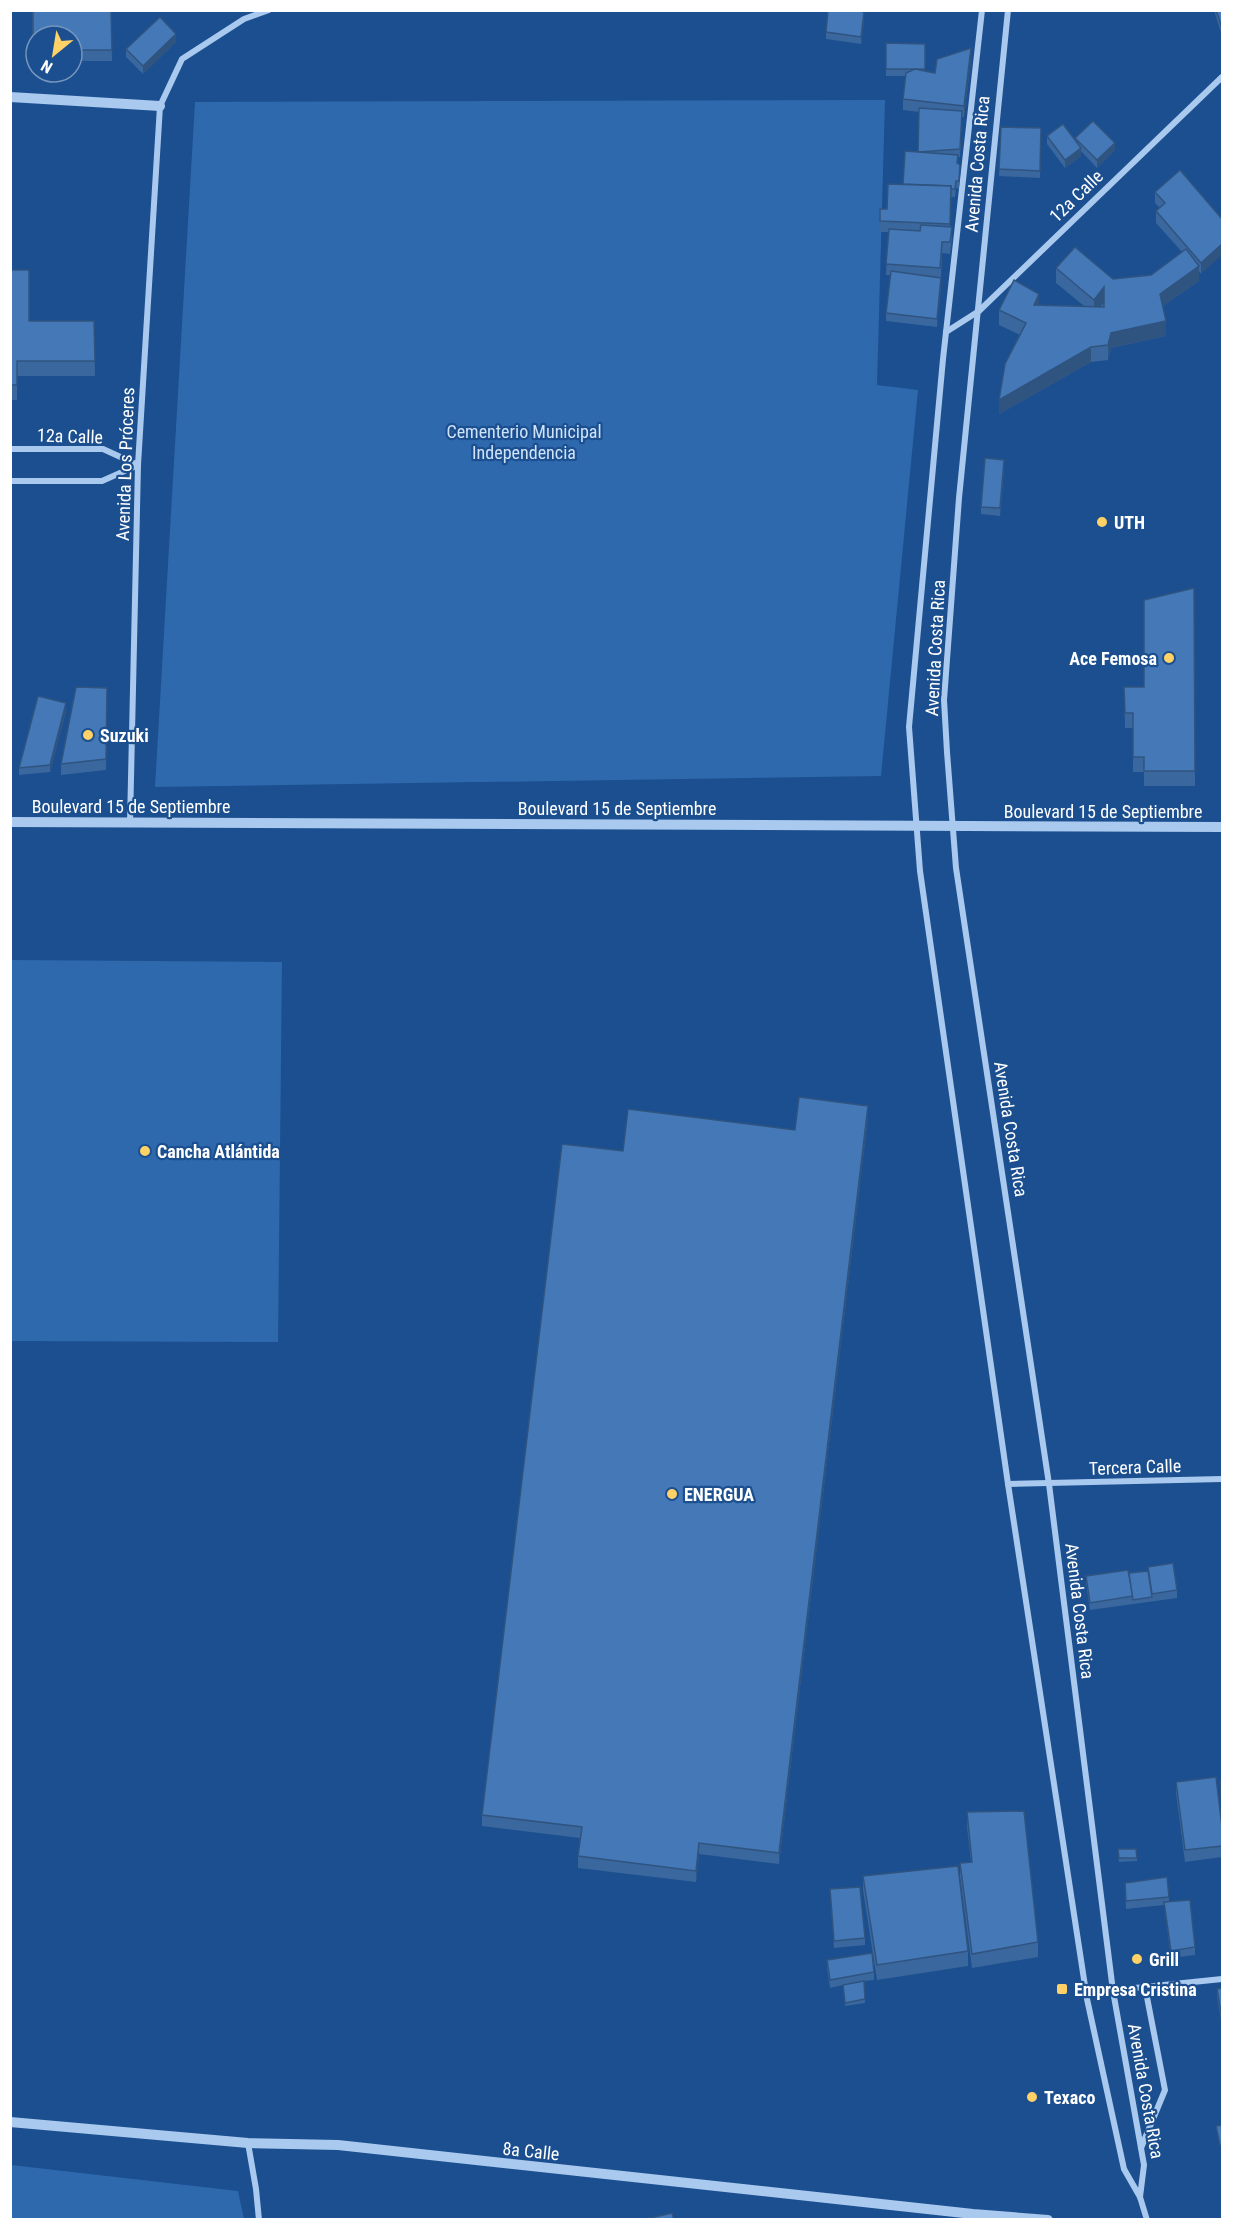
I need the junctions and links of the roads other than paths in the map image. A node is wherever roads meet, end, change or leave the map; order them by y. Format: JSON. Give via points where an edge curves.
{"nodes":[{"id":1,"x":268,"y":10,"type":"edge"},
{"id":2,"x":982,"y":10,"type":"edge"},
{"id":3,"x":1008,"y":10,"type":"edge"},
{"id":4,"x":1222,"y":77,"type":"edge"},
{"id":5,"x":10,"y":97,"type":"edge"},
{"id":6,"x":160,"y":106,"type":"junction"},
{"id":7,"x":978,"y":311,"type":"junction"},
{"id":8,"x":946,"y":332,"type":"junction"},
{"id":9,"x":10,"y":449,"type":"edge"},
{"id":10,"x":138,"y":465,"type":"junction"},
{"id":11,"x":10,"y":480,"type":"edge"},
{"id":12,"x":10,"y":822,"type":"edge"},
{"id":13,"x":130,"y":824,"type":"junction"},
{"id":14,"x":916,"y":826,"type":"junction"},
{"id":15,"x":953,"y":827,"type":"junction"},
{"id":16,"x":1222,"y":827,"type":"edge"},
{"id":17,"x":1222,"y":1479,"type":"edge"},
{"id":18,"x":1008,"y":1484,"type":"junction"},
{"id":19,"x":1049,"y":1484,"type":"junction"},
{"id":20,"x":1222,"y":1979,"type":"edge"},
{"id":21,"x":1146,"y":1987,"type":"junction"},
{"id":22,"x":1113,"y":1991,"type":"junction"},
{"id":23,"x":1086,"y":1993,"type":"junction"},
{"id":24,"x":10,"y":2122,"type":"edge"},
{"id":25,"x":248,"y":2143,"type":"junction"},
{"id":26,"x":1141,"y":2148,"type":"junction"},
{"id":27,"x":1140,"y":2197,"type":"junction"},
{"id":28,"x":259,"y":2220,"type":"edge"},
{"id":29,"x":1048,"y":2220,"type":"edge"},
{"id":30,"x":1147,"y":2220,"type":"edge"}],
"edges":[{"from":1,"to":6,"type":"street","via":[[244,20],[182,59]]},
{"from":2,"to":8,"type":"street","name":"Avenida Costa Rica"},
{"from":3,"to":7,"type":"street","name":"Avenida Costa Rica"},
{"from":4,"to":7,"type":"street","name":"12a Calle"},
{"from":5,"to":6,"type":"street"},
{"from":6,"to":10,"type":"street","name":"Avenida Los Próceres"},
{"from":7,"to":8,"type":"street","name":"12a Calle"},
{"from":7,"to":15,"type":"street","name":"Avenida Costa Rica","via":[[944,700]]},
{"from":8,"to":14,"type":"street","name":"Avenida Costa Rica","via":[[909,727]]},
{"from":9,"to":10,"type":"street","name":"12a Calle","via":[[103,449]]},
{"from":10,"to":11,"type":"street","via":[[102,481]]},
{"from":10,"to":13,"type":"street","name":"Avenida Los Próceres"},
{"from":12,"to":13,"type":"street","name":"Boulevard 15 de Septiembre"},
{"from":13,"to":14,"type":"street","name":"Boulevard 15 de Septiembre"},
{"from":14,"to":15,"type":"street","name":"Boulevard 15 de Septiembre"},
{"from":14,"to":18,"type":"street","name":"Avenida Costa Rica"},
{"from":15,"to":16,"type":"street","name":"Boulevard 15 de Septiembre"},
{"from":15,"to":19,"type":"street","name":"Avenida Costa Rica"},
{"from":17,"to":19,"type":"street","name":"Tercera Calle"},
{"from":18,"to":19,"type":"street","name":"Tercera Calle"},
{"from":18,"to":23,"type":"street","name":"Avenida Costa Rica"},
{"from":19,"to":22,"type":"street","name":"Avenida Costa Rica"},
{"from":20,"to":21,"type":"street"},
{"from":21,"to":22,"type":"street"},
{"from":21,"to":26,"type":"street","via":[[1165,2090]]},
{"from":22,"to":23,"type":"street"},
{"from":22,"to":26,"type":"street","name":"Avenida Costa Rica"},
{"from":23,"to":27,"type":"street","name":"Avenida Costa Rica","via":[[1124,2169]]},
{"from":24,"to":25,"type":"street","name":"8a Calle"},
{"from":25,"to":28,"type":"street"},
{"from":25,"to":29,"type":"street","name":"8a Calle","via":[[338,2145]]},
{"from":26,"to":27,"type":"street","name":"Avenida Costa Rica","via":[[1144,2165]]},
{"from":27,"to":30,"type":"street"}]}
